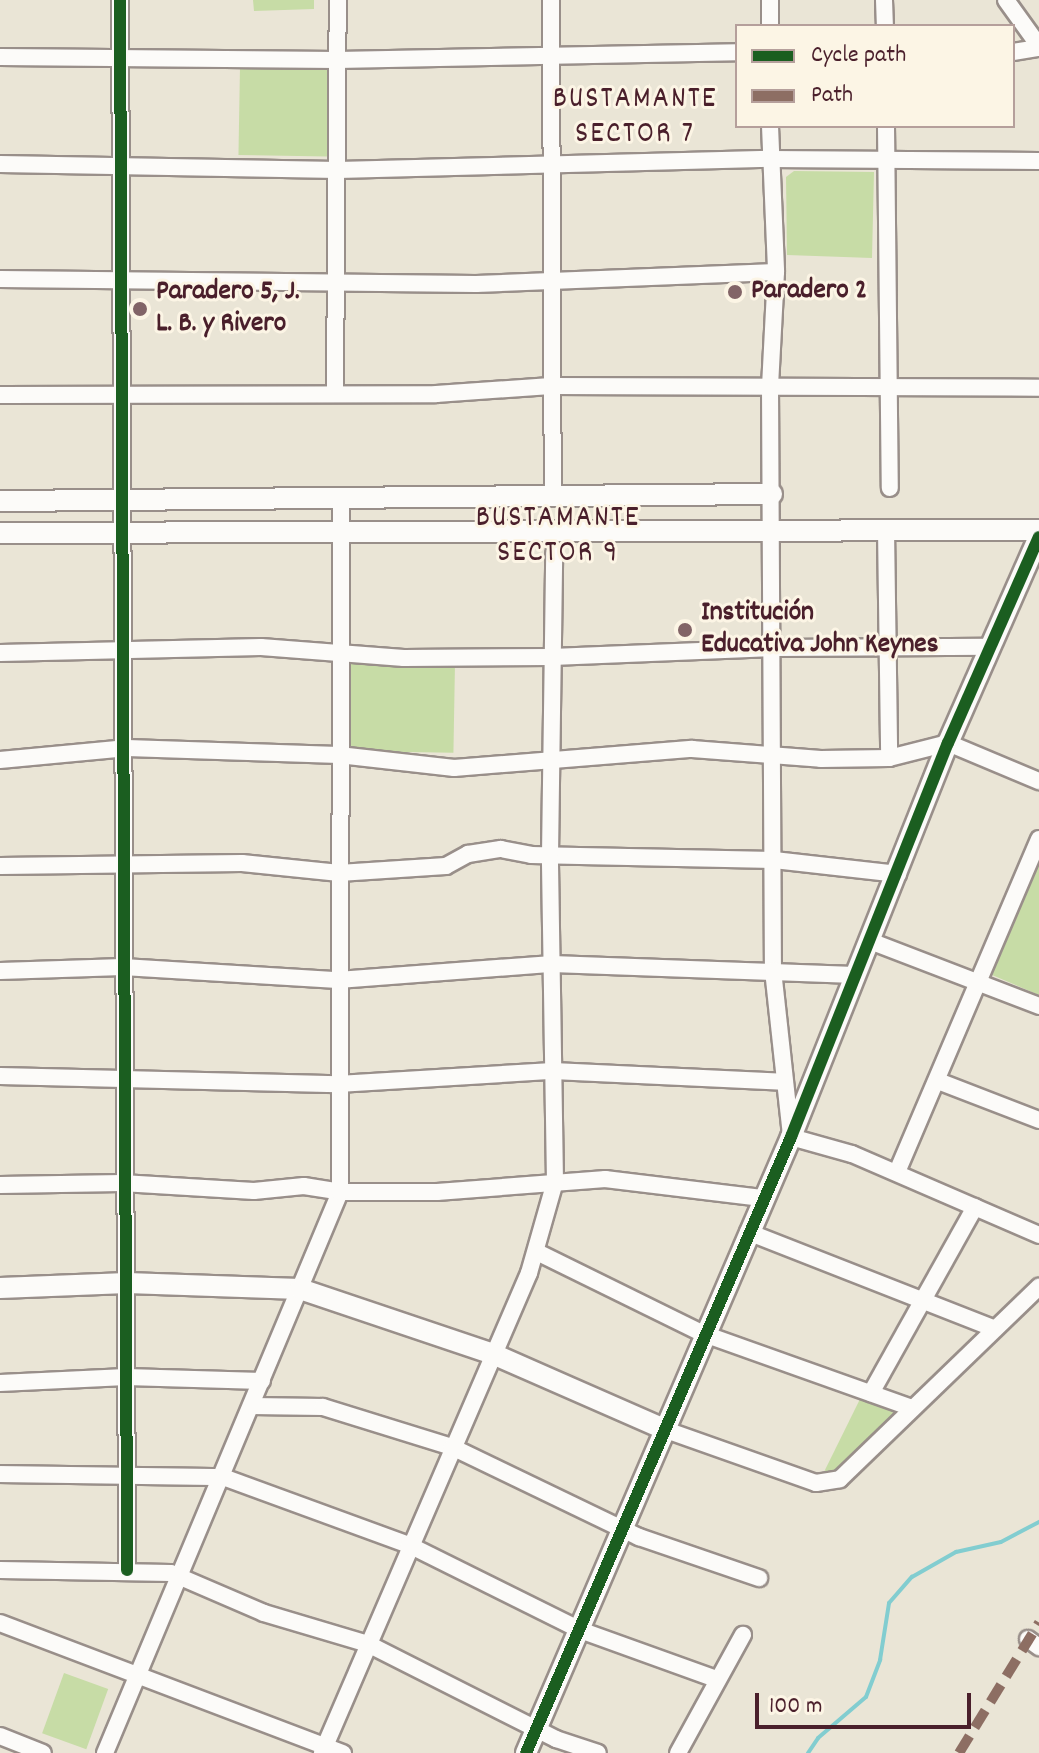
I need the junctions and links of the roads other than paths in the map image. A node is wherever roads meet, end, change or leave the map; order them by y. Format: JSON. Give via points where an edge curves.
{"nodes":[{"id":1,"x":120,"y":0,"type":"edge"},
{"id":2,"x":338,"y":0,"type":"edge"},
{"id":3,"x":551,"y":0,"type":"edge"},
{"id":4,"x":770,"y":0,"type":"edge"},
{"id":5,"x":884,"y":0,"type":"edge"},
{"id":6,"x":1006,"y":0,"type":"edge"},
{"id":7,"x":770,"y":24,"type":"edge"},
{"id":8,"x":885,"y":24,"type":"edge"},
{"id":9,"x":1039,"y":47,"type":"edge"},
{"id":10,"x":735,"y":52,"type":"edge"},
{"id":11,"x":1015,"y":52,"type":"edge"},
{"id":12,"x":551,"y":55,"type":"junction"},
{"id":13,"x":0,"y":57,"type":"edge"},
{"id":14,"x":122,"y":58,"type":"junction"},
{"id":15,"x":337,"y":60,"type":"junction"},
{"id":16,"x":770,"y":128,"type":"edge"},
{"id":17,"x":886,"y":128,"type":"edge"},
{"id":18,"x":770,"y":159,"type":"junction"},
{"id":19,"x":887,"y":160,"type":"junction"},
{"id":20,"x":1039,"y":161,"type":"edge"},
{"id":21,"x":550,"y":163,"type":"junction"},
{"id":22,"x":0,"y":164,"type":"edge"},
{"id":23,"x":120,"y":164,"type":"junction"},
{"id":24,"x":338,"y":170,"type":"junction"},
{"id":25,"x":776,"y":272,"type":"junction"},
{"id":26,"x":552,"y":278,"type":"junction"},
{"id":27,"x":0,"y":279,"type":"edge"},
{"id":28,"x":339,"y":279,"type":"junction"},
{"id":29,"x":121,"y":280,"type":"junction"},
{"id":30,"x":551,"y":386,"type":"junction"},
{"id":31,"x":887,"y":386,"type":"junction"},
{"id":32,"x":770,"y":387,"type":"junction"},
{"id":33,"x":1039,"y":388,"type":"edge"},
{"id":34,"x":125,"y":392,"type":"junction"},
{"id":35,"x":335,"y":392,"type":"junction"},
{"id":36,"x":0,"y":395,"type":"edge"},
{"id":37,"x":890,"y":488,"type":"dead end"},
{"id":38,"x":553,"y":493,"type":"junction"},
{"id":39,"x":772,"y":494,"type":"junction"},
{"id":40,"x":341,"y":499,"type":"junction"},
{"id":41,"x":124,"y":500,"type":"junction"},
{"id":42,"x":0,"y":501,"type":"edge"},
{"id":43,"x":773,"y":529,"type":"junction"},
{"id":44,"x":886,"y":529,"type":"junction"},
{"id":45,"x":1039,"y":530,"type":"edge"},
{"id":46,"x":340,"y":531,"type":"junction"},
{"id":47,"x":124,"y":532,"type":"junction"},
{"id":48,"x":0,"y":533,"type":"edge"},
{"id":49,"x":1039,"y":537,"type":"edge"},
{"id":50,"x":554,"y":553,"type":"dead end"},
{"id":51,"x":992,"y":647,"type":"junction"},
{"id":52,"x":774,"y":648,"type":"junction"},
{"id":53,"x":887,"y":648,"type":"junction"},
{"id":54,"x":125,"y":650,"type":"junction"},
{"id":55,"x":338,"y":650,"type":"junction"},
{"id":56,"x":0,"y":653,"type":"edge"},
{"id":57,"x":552,"y":657,"type":"junction"},
{"id":58,"x":948,"y":743,"type":"junction"},
{"id":59,"x":127,"y":748,"type":"junction"},
{"id":60,"x":339,"y":755,"type":"junction"},
{"id":61,"x":774,"y":755,"type":"junction"},
{"id":62,"x":889,"y":758,"type":"junction"},
{"id":63,"x":553,"y":759,"type":"junction"},
{"id":64,"x":0,"y":760,"type":"edge"},
{"id":65,"x":1039,"y":781,"type":"edge"},
{"id":66,"x":1039,"y":839,"type":"edge"},
{"id":67,"x":550,"y":855,"type":"junction"},
{"id":68,"x":774,"y":860,"type":"junction"},
{"id":69,"x":123,"y":864,"type":"junction"},
{"id":70,"x":0,"y":866,"type":"edge"},
{"id":71,"x":339,"y":873,"type":"junction"},
{"id":72,"x":898,"y":874,"type":"junction"},
{"id":73,"x":870,"y":941,"type":"junction"},
{"id":74,"x":552,"y":964,"type":"junction"},
{"id":75,"x":123,"y":967,"type":"junction"},
{"id":76,"x":773,"y":970,"type":"junction"},
{"id":77,"x":0,"y":971,"type":"edge"},
{"id":78,"x":855,"y":975,"type":"junction"},
{"id":79,"x":338,"y":980,"type":"junction"},
{"id":80,"x":979,"y":981,"type":"junction"},
{"id":81,"x":1039,"y":1006,"type":"edge"},
{"id":82,"x":553,"y":1071,"type":"junction"},
{"id":83,"x":121,"y":1075,"type":"junction"},
{"id":84,"x":0,"y":1076,"type":"edge"},
{"id":85,"x":938,"y":1081,"type":"junction"},
{"id":86,"x":783,"y":1082,"type":"junction"},
{"id":87,"x":338,"y":1084,"type":"junction"},
{"id":88,"x":1039,"y":1120,"type":"edge"},
{"id":89,"x":791,"y":1137,"type":"junction"},
{"id":90,"x":897,"y":1172,"type":"junction"},
{"id":91,"x":555,"y":1182,"type":"junction"},
{"id":92,"x":122,"y":1183,"type":"junction"},
{"id":93,"x":0,"y":1185,"type":"edge"},
{"id":94,"x":340,"y":1192,"type":"junction"},
{"id":95,"x":762,"y":1198,"type":"junction"},
{"id":96,"x":975,"y":1207,"type":"junction"},
{"id":97,"x":748,"y":1232,"type":"junction"},
{"id":98,"x":1039,"y":1235,"type":"edge"},
{"id":99,"x":537,"y":1252,"type":"junction"},
{"id":100,"x":127,"y":1283,"type":"junction"},
{"id":101,"x":1039,"y":1287,"type":"edge"},
{"id":102,"x":0,"y":1288,"type":"edge"},
{"id":103,"x":300,"y":1289,"type":"junction"},
{"id":104,"x":925,"y":1301,"type":"junction"},
{"id":105,"x":995,"y":1329,"type":"junction"},
{"id":106,"x":704,"y":1334,"type":"junction"},
{"id":107,"x":493,"y":1354,"type":"junction"},
{"id":108,"x":126,"y":1377,"type":"junction"},
{"id":109,"x":262,"y":1381,"type":"junction"},
{"id":110,"x":0,"y":1383,"type":"edge"},
{"id":111,"x":871,"y":1393,"type":"junction"},
{"id":112,"x":252,"y":1406,"type":"junction"},
{"id":113,"x":912,"y":1408,"type":"junction"},
{"id":114,"x":666,"y":1430,"type":"junction"},
{"id":115,"x":452,"y":1447,"type":"junction"},
{"id":116,"x":0,"y":1474,"type":"edge"},
{"id":117,"x":126,"y":1474,"type":"junction"},
{"id":118,"x":223,"y":1477,"type":"junction"},
{"id":119,"x":619,"y":1528,"type":"junction"},
{"id":120,"x":409,"y":1545,"type":"junction"},
{"id":121,"x":0,"y":1570,"type":"edge"},
{"id":122,"x":127,"y":1570,"type":"junction"},
{"id":123,"x":180,"y":1576,"type":"junction"},
{"id":124,"x":759,"y":1578,"type":"dead end"},
{"id":125,"x":0,"y":1623,"type":"edge"},
{"id":126,"x":580,"y":1630,"type":"junction"},
{"id":127,"x":743,"y":1635,"type":"dead end"},
{"id":128,"x":368,"y":1644,"type":"junction"},
{"id":129,"x":139,"y":1679,"type":"junction"},
{"id":130,"x":716,"y":1679,"type":"junction"},
{"id":131,"x":537,"y":1727,"type":"junction"},
{"id":132,"x":0,"y":1736,"type":"edge"},
{"id":133,"x":324,"y":1749,"type":"edge"},
{"id":134,"x":43,"y":1753,"type":"edge"},
{"id":135,"x":105,"y":1753,"type":"edge"},
{"id":136,"x":343,"y":1753,"type":"edge"},
{"id":137,"x":526,"y":1753,"type":"edge"},
{"id":138,"x":598,"y":1753,"type":"edge"},
{"id":139,"x":678,"y":1753,"type":"edge"}],
"edges":[{"from":1,"to":14,"type":"street"},
{"from":2,"to":15,"type":"street"},
{"from":3,"to":12,"type":"street"},
{"from":4,"to":7,"type":"street"},
{"from":5,"to":8,"type":"street"},
{"from":6,"to":9,"type":"street"},
{"from":9,"to":11,"type":"street"},
{"from":10,"to":12,"type":"street"},
{"from":12,"to":15,"type":"street"},
{"from":12,"to":21,"type":"street"},
{"from":13,"to":14,"type":"street"},
{"from":14,"to":15,"type":"street"},
{"from":14,"to":23,"type":"street"},
{"from":15,"to":24,"type":"street"},
{"from":16,"to":18,"type":"street"},
{"from":17,"to":19,"type":"street"},
{"from":18,"to":19,"type":"street"},
{"from":18,"to":21,"type":"street"},
{"from":18,"to":25,"type":"street"},
{"from":19,"to":20,"type":"street"},
{"from":19,"to":31,"type":"street"},
{"from":21,"to":24,"type":"street"},
{"from":21,"to":26,"type":"street"},
{"from":22,"to":23,"type":"street"},
{"from":23,"to":24,"type":"street"},
{"from":23,"to":29,"type":"street"},
{"from":24,"to":28,"type":"street"},
{"from":25,"to":26,"type":"street"},
{"from":25,"to":32,"type":"street"},
{"from":26,"to":28,"type":"street","via":[[476,284]]},
{"from":26,"to":30,"type":"street"},
{"from":27,"to":29,"type":"street"},
{"from":28,"to":29,"type":"street"},
{"from":28,"to":35,"type":"street"},
{"from":29,"to":34,"type":"street"},
{"from":30,"to":32,"type":"street"},
{"from":30,"to":35,"type":"street","via":[[436,394]]},
{"from":30,"to":38,"type":"street"},
{"from":31,"to":32,"type":"street"},
{"from":31,"to":33,"type":"street"},
{"from":31,"to":37,"type":"street"},
{"from":32,"to":39,"type":"street"},
{"from":34,"to":35,"type":"street"},
{"from":34,"to":36,"type":"street"},
{"from":34,"to":41,"type":"street"},
{"from":38,"to":39,"type":"street"},
{"from":38,"to":40,"type":"street"},
{"from":39,"to":43,"type":"street"},
{"from":40,"to":41,"type":"street"},
{"from":40,"to":46,"type":"street"},
{"from":41,"to":42,"type":"street"},
{"from":41,"to":47,"type":"street"},
{"from":43,"to":44,"type":"street"},
{"from":43,"to":46,"type":"street"},
{"from":43,"to":52,"type":"street"},
{"from":44,"to":45,"type":"street"},
{"from":44,"to":53,"type":"street"},
{"from":46,"to":47,"type":"street"},
{"from":46,"to":55,"type":"street"},
{"from":47,"to":48,"type":"street"},
{"from":47,"to":54,"type":"street"},
{"from":49,"to":51,"type":"street"},
{"from":50,"to":57,"type":"street"},
{"from":51,"to":53,"type":"street"},
{"from":51,"to":58,"type":"street"},
{"from":52,"to":53,"type":"street"},
{"from":52,"to":57,"type":"street"},
{"from":52,"to":61,"type":"street"},
{"from":53,"to":62,"type":"street"},
{"from":54,"to":55,"type":"street"},
{"from":54,"to":56,"type":"street"},
{"from":54,"to":59,"type":"street"},
{"from":55,"to":57,"type":"street","via":[[404,658]]},
{"from":55,"to":60,"type":"street"},
{"from":57,"to":63,"type":"street"},
{"from":58,"to":62,"type":"street"},
{"from":58,"to":65,"type":"street"},
{"from":58,"to":72,"type":"street"},
{"from":59,"to":60,"type":"street"},
{"from":59,"to":64,"type":"street"},
{"from":59,"to":69,"type":"street"},
{"from":60,"to":63,"type":"street","via":[[454,768]]},
{"from":60,"to":71,"type":"street"},
{"from":61,"to":62,"type":"street"},
{"from":61,"to":63,"type":"street","via":[[692,749]]},
{"from":61,"to":68,"type":"street"},
{"from":63,"to":67,"type":"street"},
{"from":66,"to":80,"type":"street"},
{"from":67,"to":68,"type":"street"},
{"from":67,"to":71,"type":"street","via":[[484,850],[446,866]]},
{"from":67,"to":74,"type":"street"},
{"from":68,"to":72,"type":"street"},
{"from":68,"to":76,"type":"street"},
{"from":69,"to":70,"type":"street"},
{"from":69,"to":71,"type":"street","via":[[242,863]]},
{"from":69,"to":75,"type":"street"},
{"from":71,"to":79,"type":"street"},
{"from":72,"to":73,"type":"street"},
{"from":73,"to":78,"type":"street"},
{"from":73,"to":80,"type":"street"},
{"from":74,"to":76,"type":"street"},
{"from":74,"to":79,"type":"street"},
{"from":74,"to":82,"type":"street"},
{"from":75,"to":77,"type":"street"},
{"from":75,"to":79,"type":"street"},
{"from":75,"to":83,"type":"street"},
{"from":76,"to":78,"type":"street"},
{"from":76,"to":86,"type":"street"},
{"from":78,"to":89,"type":"street"},
{"from":79,"to":87,"type":"street"},
{"from":80,"to":81,"type":"street"},
{"from":80,"to":85,"type":"street"},
{"from":82,"to":86,"type":"street"},
{"from":82,"to":87,"type":"street"},
{"from":82,"to":91,"type":"street"},
{"from":83,"to":84,"type":"street"},
{"from":83,"to":87,"type":"street"},
{"from":83,"to":92,"type":"street"},
{"from":85,"to":88,"type":"street"},
{"from":85,"to":90,"type":"street"},
{"from":86,"to":89,"type":"street"},
{"from":87,"to":94,"type":"street"},
{"from":89,"to":90,"type":"street"},
{"from":89,"to":95,"type":"street"},
{"from":90,"to":96,"type":"street"},
{"from":91,"to":94,"type":"street","via":[[437,1192]]},
{"from":91,"to":95,"type":"street","via":[[653,1181]]},
{"from":91,"to":99,"type":"street"},
{"from":92,"to":93,"type":"street"},
{"from":92,"to":94,"type":"street","via":[[254,1191],[304,1186]]},
{"from":92,"to":100,"type":"street"},
{"from":94,"to":103,"type":"street"},
{"from":95,"to":97,"type":"street"},
{"from":96,"to":98,"type":"street"},
{"from":96,"to":104,"type":"street"},
{"from":97,"to":104,"type":"street"},
{"from":97,"to":106,"type":"street"},
{"from":99,"to":106,"type":"street"},
{"from":99,"to":107,"type":"street"},
{"from":100,"to":102,"type":"street"},
{"from":100,"to":103,"type":"street"},
{"from":100,"to":108,"type":"street"},
{"from":101,"to":105,"type":"street"},
{"from":103,"to":107,"type":"street"},
{"from":103,"to":109,"type":"street"},
{"from":104,"to":105,"type":"street"},
{"from":104,"to":111,"type":"street"},
{"from":105,"to":113,"type":"street"},
{"from":106,"to":111,"type":"street"},
{"from":106,"to":114,"type":"street"},
{"from":107,"to":114,"type":"street"},
{"from":107,"to":115,"type":"street"},
{"from":108,"to":109,"type":"street"},
{"from":108,"to":110,"type":"street"},
{"from":108,"to":117,"type":"street"},
{"from":109,"to":112,"type":"street"},
{"from":111,"to":113,"type":"street"},
{"from":112,"to":115,"type":"street","via":[[323,1407]]},
{"from":112,"to":118,"type":"street"},
{"from":113,"to":114,"type":"street","via":[[858,1467],[827,1483]]},
{"from":114,"to":119,"type":"street"},
{"from":115,"to":119,"type":"street"},
{"from":115,"to":120,"type":"street"},
{"from":116,"to":117,"type":"street"},
{"from":117,"to":118,"type":"street"},
{"from":117,"to":122,"type":"street"},
{"from":118,"to":120,"type":"street"},
{"from":118,"to":123,"type":"street"},
{"from":119,"to":124,"type":"street"},
{"from":119,"to":126,"type":"street"},
{"from":120,"to":126,"type":"street"},
{"from":120,"to":128,"type":"street"},
{"from":121,"to":122,"type":"street"},
{"from":122,"to":123,"type":"street"},
{"from":123,"to":128,"type":"street","via":[[264,1613]]},
{"from":123,"to":129,"type":"street"},
{"from":125,"to":129,"type":"street"},
{"from":126,"to":130,"type":"street"},
{"from":126,"to":131,"type":"street"},
{"from":127,"to":130,"type":"street"},
{"from":128,"to":131,"type":"street"},
{"from":128,"to":133,"type":"street"},
{"from":129,"to":133,"type":"street"},
{"from":129,"to":135,"type":"street"},
{"from":130,"to":139,"type":"street"},
{"from":131,"to":137,"type":"street"},
{"from":131,"to":138,"type":"street"},
{"from":132,"to":134,"type":"street"},
{"from":133,"to":136,"type":"street"}]}
